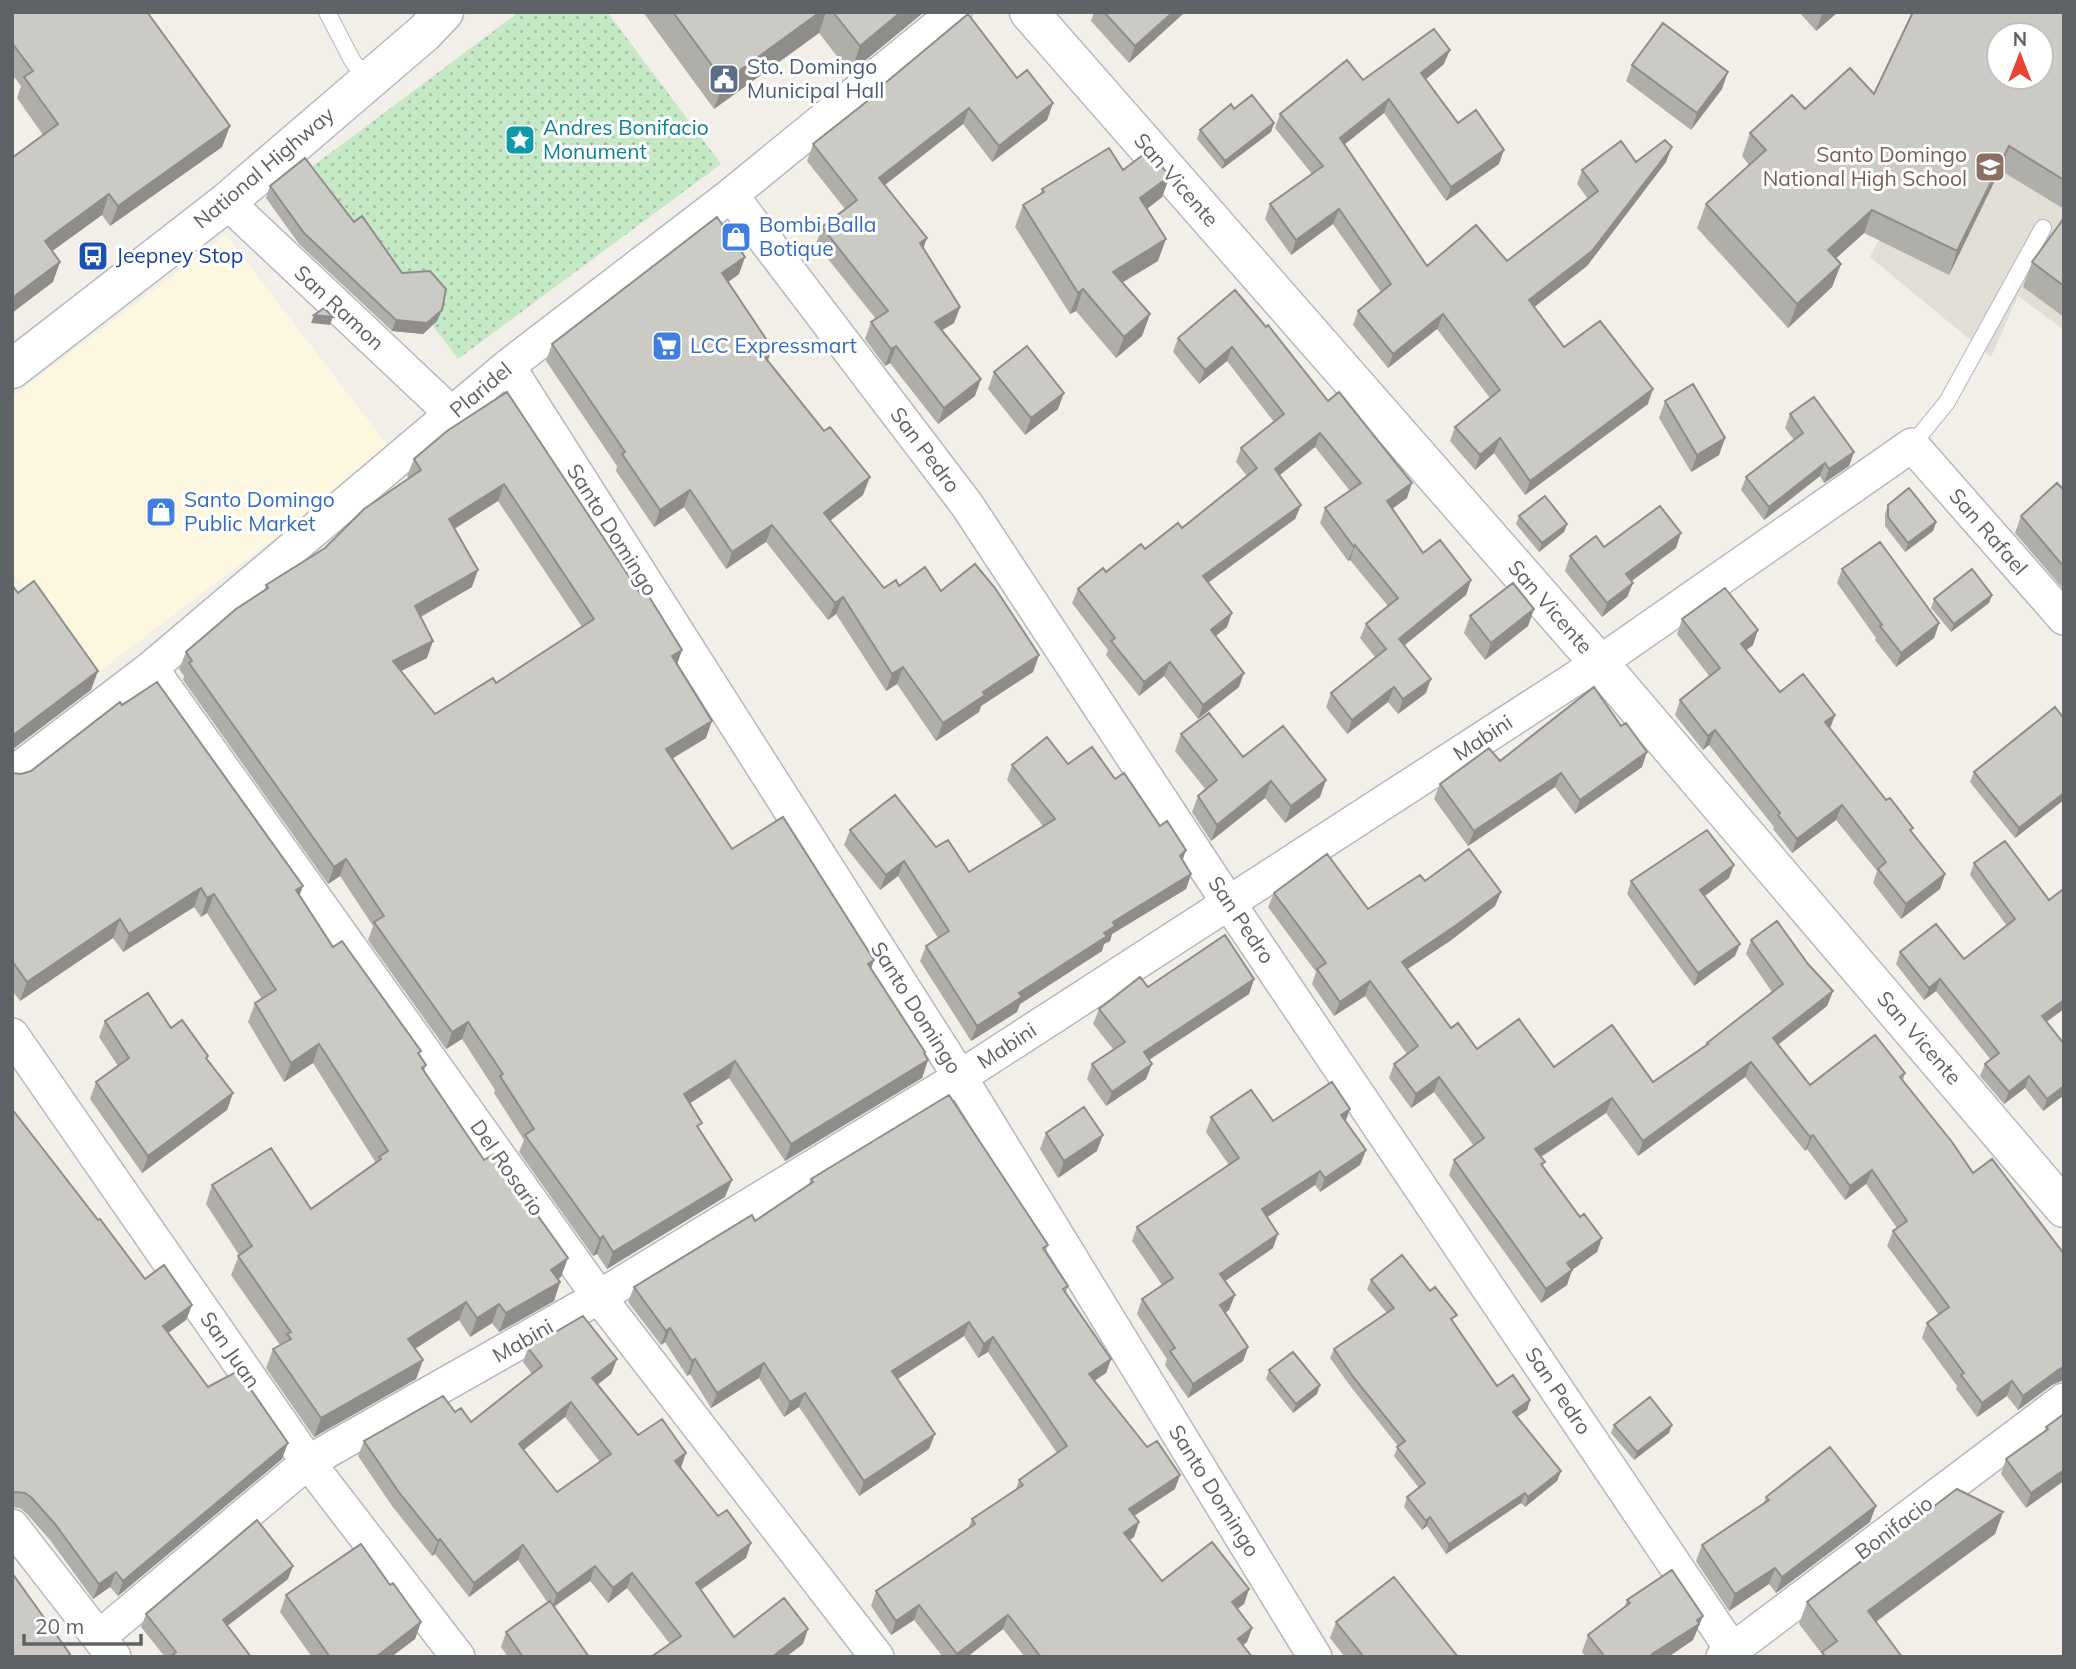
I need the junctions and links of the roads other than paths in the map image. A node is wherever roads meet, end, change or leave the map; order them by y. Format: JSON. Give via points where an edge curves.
{"nodes":[{"id":1,"x":327,"y":12,"type":"edge"},
{"id":2,"x":444,"y":12,"type":"edge"},
{"id":3,"x":955,"y":12,"type":"edge"},
{"id":4,"x":1029,"y":12,"type":"edge"},
{"id":5,"x":367,"y":81,"type":"junction"},
{"id":6,"x":731,"y":195,"type":"junction"},
{"id":7,"x":227,"y":202,"type":"junction"},
{"id":8,"x":2043,"y":228,"type":"dead end"},
{"id":9,"x":508,"y":366,"type":"junction"},
{"id":10,"x":12,"y":369,"type":"edge"},
{"id":11,"x":452,"y":414,"type":"junction"},
{"id":12,"x":1912,"y":445,"type":"junction"},
{"id":13,"x":2064,"y":618,"type":"edge"},
{"id":14,"x":1599,"y":663,"type":"junction"},
{"id":15,"x":151,"y":668,"type":"junction"},
{"id":16,"x":12,"y":774,"type":"edge"},
{"id":17,"x":1228,"y":902,"type":"junction"},
{"id":18,"x":12,"y":1035,"type":"edge"},
{"id":19,"x":960,"y":1077,"type":"junction"},
{"id":20,"x":2064,"y":1208,"type":"edge"},
{"id":21,"x":599,"y":1297,"type":"junction"},
{"id":22,"x":2064,"y":1400,"type":"edge"},
{"id":23,"x":308,"y":1462,"type":"junction"},
{"id":24,"x":12,"y":1526,"type":"edge"},
{"id":25,"x":107,"y":1647,"type":"edge"},
{"id":26,"x":1731,"y":1655,"type":"edge"},
{"id":27,"x":458,"y":1657,"type":"edge"},
{"id":28,"x":877,"y":1657,"type":"edge"},
{"id":29,"x":1315,"y":1657,"type":"edge"}],
"edges":[{"from":1,"to":5,"type":"lane"},
{"from":2,"to":5,"type":"main road","name":"National Highway"},
{"from":3,"to":6,"type":"street","name":"Plaridel"},
{"from":4,"to":14,"type":"main road","name":"San Vicente"},
{"from":5,"to":7,"type":"main road","name":"National Highway"},
{"from":6,"to":9,"type":"street","name":"Plaridel"},
{"from":6,"to":17,"type":"street","name":"San Pedro","via":[[967,505]]},
{"from":7,"to":10,"type":"main road","name":"National Highway"},
{"from":7,"to":11,"type":"street","name":"San Ramon"},
{"from":8,"to":12,"type":"lane","via":[[1947,402]]},
{"from":9,"to":11,"type":"street","name":"Plaridel"},
{"from":9,"to":19,"type":"street","name":"Santo Domingo"},
{"from":11,"to":15,"type":"street","name":"Plaridel"},
{"from":12,"to":13,"type":"street","name":"San Rafael"},
{"from":12,"to":14,"type":"street","name":"Mabini"},
{"from":14,"to":17,"type":"street","name":"Mabini"},
{"from":14,"to":20,"type":"main road","name":"San Vicente"},
{"from":15,"to":16,"type":"street","name":"Plaridel"},
{"from":15,"to":21,"type":"street","name":"Del Rosario"},
{"from":17,"to":19,"type":"street","name":"Mabini"},
{"from":17,"to":26,"type":"street","name":"San Pedro"},
{"from":18,"to":23,"type":"street","name":"San Juan"},
{"from":19,"to":21,"type":"street","name":"Mabini"},
{"from":19,"to":29,"type":"street","name":"Santo Domingo"},
{"from":21,"to":23,"type":"street","name":"Mabini"},
{"from":21,"to":28,"type":"street","name":"Del Rosario"},
{"from":22,"to":26,"type":"street","name":"Bonifacio"},
{"from":23,"to":25,"type":"street","name":"Mabini"},
{"from":23,"to":27,"type":"street","name":"San Juan"},
{"from":24,"to":25,"type":"street"}]}
